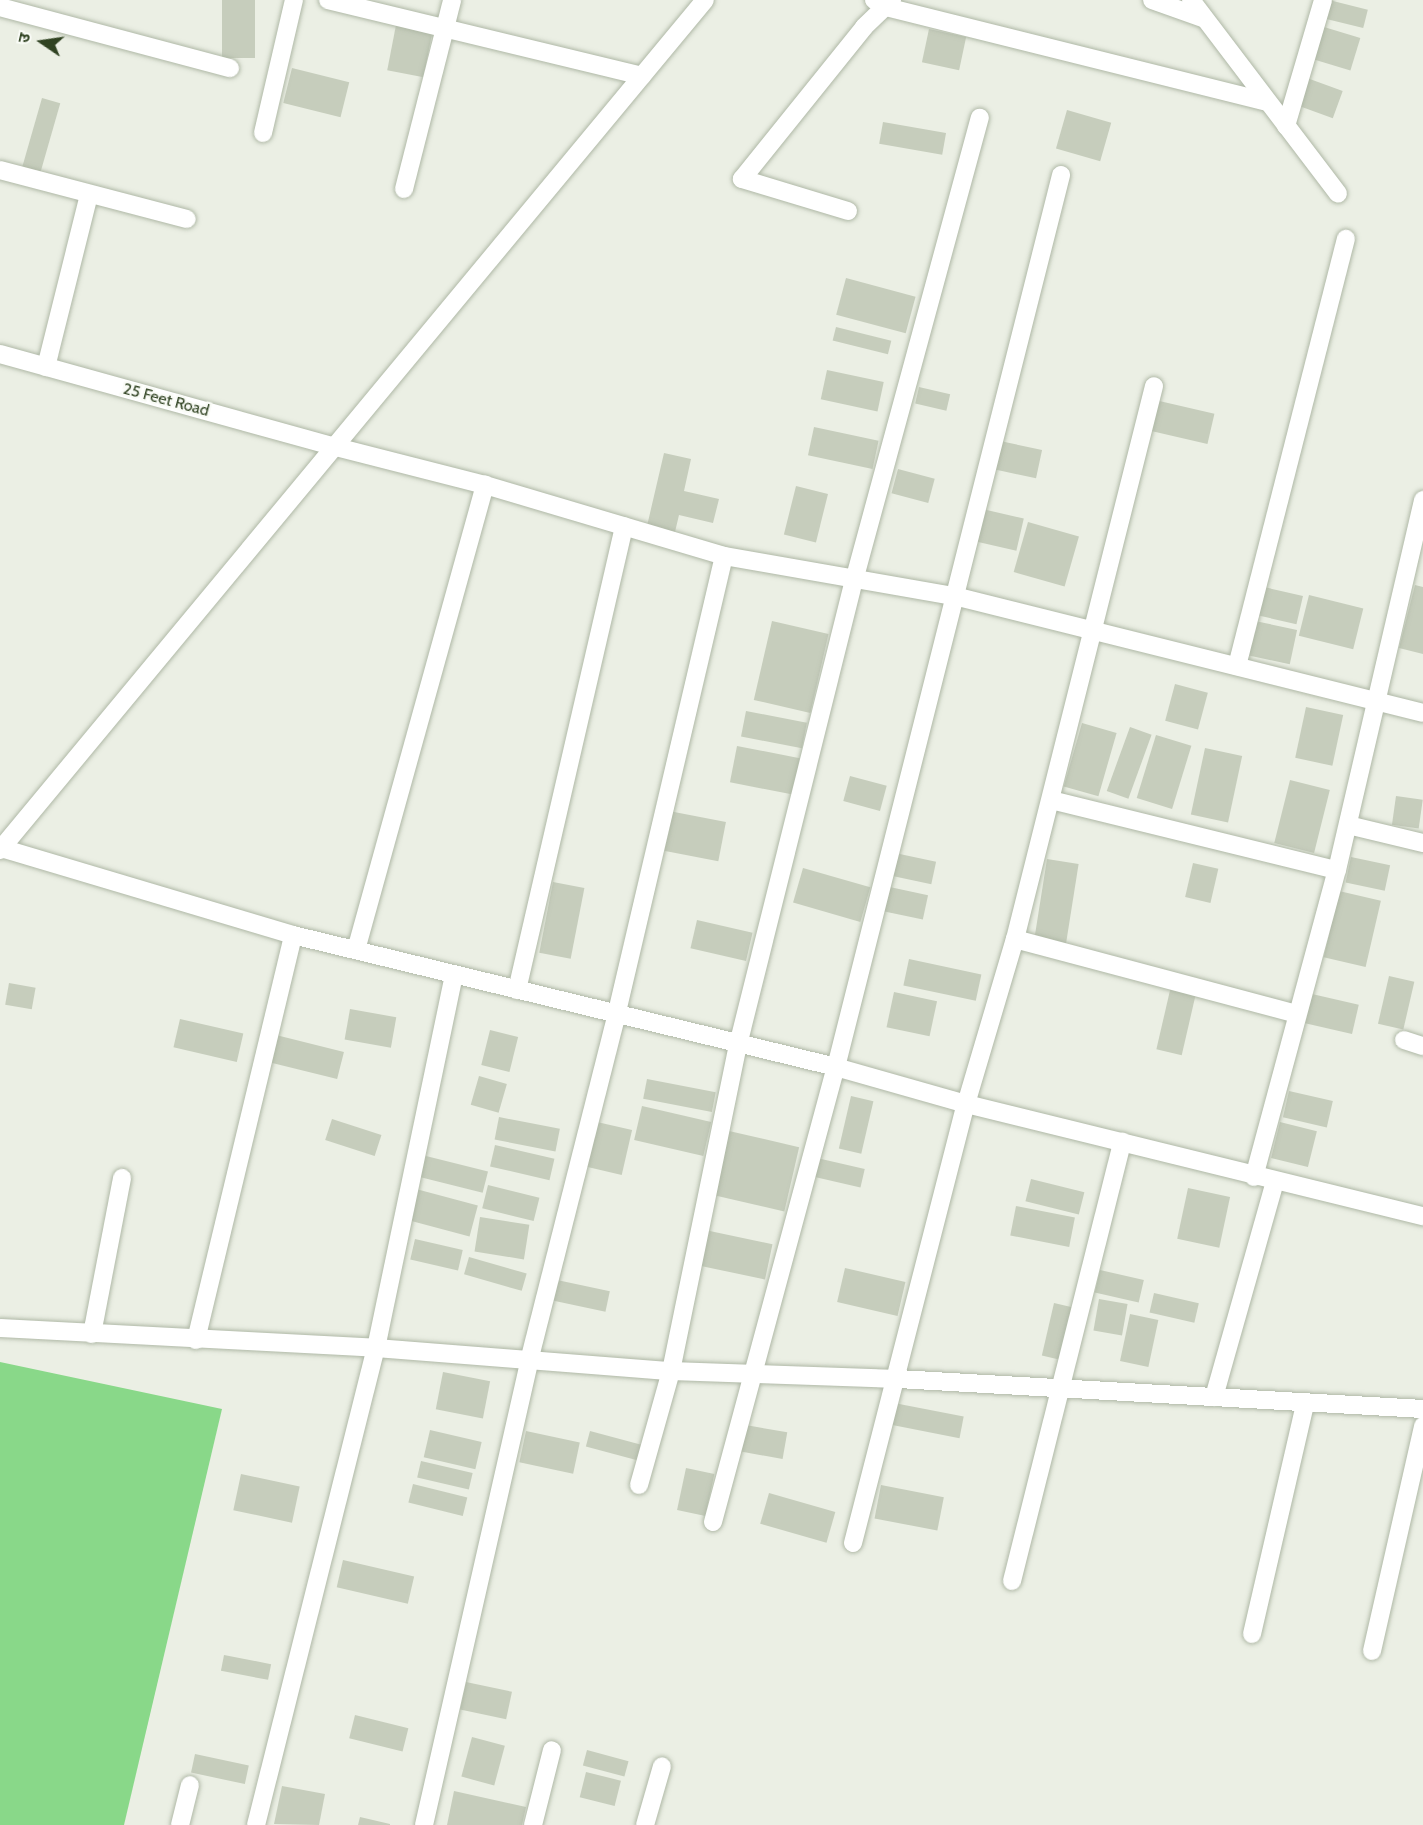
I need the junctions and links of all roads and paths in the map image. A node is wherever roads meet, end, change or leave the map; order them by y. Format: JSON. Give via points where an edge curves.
{"nodes":[{"id":1,"x":294,"y":0,"type":"edge"},
{"id":2,"x":328,"y":0,"type":"edge"},
{"id":3,"x":452,"y":0,"type":"edge"},
{"id":4,"x":705,"y":0,"type":"edge"},
{"id":5,"x":1152,"y":0,"type":"edge"},
{"id":6,"x":1191,"y":0,"type":"edge"},
{"id":7,"x":1323,"y":0,"type":"edge"},
{"id":8,"x":884,"y":2,"type":"edge"},
{"id":9,"x":0,"y":7,"type":"edge"},
{"id":10,"x":1205,"y":19,"type":"junction"},
{"id":11,"x":445,"y":28,"type":"junction"},
{"id":12,"x":230,"y":68,"type":"dead end"},
{"id":13,"x":642,"y":76,"type":"junction"},
{"id":14,"x":1266,"y":102,"type":"junction"},
{"id":15,"x":980,"y":118,"type":"dead end"},
{"id":16,"x":1286,"y":126,"type":"junction"},
{"id":17,"x":263,"y":133,"type":"dead end"},
{"id":18,"x":0,"y":170,"type":"edge"},
{"id":19,"x":1061,"y":175,"type":"dead end"},
{"id":20,"x":404,"y":189,"type":"dead end"},
{"id":21,"x":89,"y":194,"type":"junction"},
{"id":22,"x":1338,"y":194,"type":"dead end"},
{"id":23,"x":848,"y":211,"type":"dead end"},
{"id":24,"x":187,"y":219,"type":"dead end"},
{"id":25,"x":1346,"y":239,"type":"dead end"},
{"id":26,"x":0,"y":354,"type":"edge"},
{"id":27,"x":46,"y":367,"type":"junction"},
{"id":28,"x":1154,"y":386,"type":"dead end"},
{"id":29,"x":332,"y":446,"type":"junction"},
{"id":30,"x":485,"y":485,"type":"junction"},
{"id":31,"x":1423,"y":501,"type":"edge"},
{"id":32,"x":624,"y":526,"type":"junction"},
{"id":33,"x":724,"y":556,"type":"junction"},
{"id":34,"x":855,"y":577,"type":"junction"},
{"id":35,"x":954,"y":596,"type":"junction"},
{"id":36,"x":1092,"y":633,"type":"junction"},
{"id":37,"x":1237,"y":666,"type":"junction"},
{"id":38,"x":1378,"y":701,"type":"junction"},
{"id":39,"x":1423,"y":713,"type":"edge"},
{"id":40,"x":1051,"y":800,"type":"junction"},
{"id":41,"x":1348,"y":825,"type":"junction"},
{"id":42,"x":1423,"y":843,"type":"edge"},
{"id":43,"x":1,"y":849,"type":"edge"},
{"id":44,"x":1337,"y":870,"type":"junction"},
{"id":45,"x":293,"y":935,"type":"junction"},
{"id":46,"x":1015,"y":939,"type":"junction"},
{"id":47,"x":356,"y":950,"type":"junction"},
{"id":48,"x":454,"y":975,"type":"junction"},
{"id":49,"x":517,"y":990,"type":"junction"},
{"id":50,"x":617,"y":1012,"type":"junction"},
{"id":51,"x":1296,"y":1014,"type":"junction"},
{"id":52,"x":1404,"y":1040,"type":"dead end"},
{"id":53,"x":738,"y":1045,"type":"junction"},
{"id":54,"x":1423,"y":1046,"type":"edge"},
{"id":55,"x":836,"y":1067,"type":"junction"},
{"id":56,"x":966,"y":1104,"type":"junction"},
{"id":57,"x":1122,"y":1142,"type":"junction"},
{"id":58,"x":1254,"y":1177,"type":"junction"},
{"id":59,"x":122,"y":1178,"type":"dead end"},
{"id":60,"x":1275,"y":1182,"type":"junction"},
{"id":61,"x":1423,"y":1216,"type":"edge"},
{"id":62,"x":0,"y":1328,"type":"edge"},
{"id":63,"x":92,"y":1334,"type":"junction"},
{"id":64,"x":196,"y":1340,"type":"junction"},
{"id":65,"x":376,"y":1348,"type":"junction"},
{"id":66,"x":529,"y":1361,"type":"junction"},
{"id":67,"x":671,"y":1371,"type":"junction"},
{"id":68,"x":751,"y":1374,"type":"junction"},
{"id":69,"x":898,"y":1379,"type":"junction"},
{"id":70,"x":1063,"y":1388,"type":"junction"},
{"id":71,"x":1214,"y":1397,"type":"junction"},
{"id":72,"x":1305,"y":1404,"type":"junction"},
{"id":73,"x":1423,"y":1409,"type":"edge"},
{"id":74,"x":1423,"y":1426,"type":"edge"},
{"id":75,"x":639,"y":1485,"type":"dead end"},
{"id":76,"x":712,"y":1522,"type":"dead end"},
{"id":77,"x":853,"y":1543,"type":"dead end"},
{"id":78,"x":1012,"y":1581,"type":"dead end"},
{"id":79,"x":1252,"y":1634,"type":"dead end"},
{"id":80,"x":1371,"y":1651,"type":"dead end"},
{"id":81,"x":552,"y":1750,"type":"dead end"},
{"id":82,"x":662,"y":1766,"type":"dead end"},
{"id":83,"x":190,"y":1785,"type":"dead end"},
{"id":84,"x":180,"y":1825,"type":"edge"},
{"id":85,"x":256,"y":1825,"type":"edge"},
{"id":86,"x":424,"y":1825,"type":"edge"},
{"id":87,"x":533,"y":1825,"type":"edge"},
{"id":88,"x":645,"y":1825,"type":"edge"}],
"edges":[{"from":1,"to":17,"type":"street"},
{"from":2,"to":11,"type":"street"},
{"from":3,"to":11,"type":"street"},
{"from":4,"to":13,"type":"street"},
{"from":5,"to":10,"type":"street"},
{"from":6,"to":10,"type":"street"},
{"from":7,"to":16,"type":"street"},
{"from":8,"to":14,"type":"street"},
{"from":8,"to":23,"type":"street","via":[[742,179]]},
{"from":9,"to":12,"type":"street"},
{"from":10,"to":14,"type":"street"},
{"from":11,"to":13,"type":"street"},
{"from":11,"to":20,"type":"street"},
{"from":13,"to":29,"type":"street"},
{"from":14,"to":16,"type":"street"},
{"from":15,"to":34,"type":"street"},
{"from":16,"to":22,"type":"street"},
{"from":18,"to":21,"type":"street"},
{"from":19,"to":35,"type":"street"},
{"from":21,"to":24,"type":"street"},
{"from":21,"to":27,"type":"street"},
{"from":25,"to":37,"type":"street"},
{"from":26,"to":27,"type":"street","name":"25 Feet Road"},
{"from":27,"to":29,"type":"street","name":"25 Feet Road"},
{"from":28,"to":36,"type":"street"},
{"from":29,"to":30,"type":"street","name":"25 Feet Road"},
{"from":29,"to":43,"type":"street"},
{"from":30,"to":32,"type":"street","name":"25 Feet Road"},
{"from":30,"to":47,"type":"street"},
{"from":31,"to":38,"type":"street"},
{"from":32,"to":33,"type":"street","name":"25 Feet Road"},
{"from":32,"to":49,"type":"street"},
{"from":33,"to":34,"type":"street","name":"25 Feet Road"},
{"from":33,"to":50,"type":"street"},
{"from":34,"to":35,"type":"street","name":"25 Feet Road"},
{"from":34,"to":53,"type":"street"},
{"from":35,"to":36,"type":"street","name":"25 Feet Road"},
{"from":35,"to":55,"type":"street"},
{"from":36,"to":37,"type":"street","name":"25 Feet Road"},
{"from":36,"to":40,"type":"street"},
{"from":37,"to":38,"type":"street","name":"25 Feet Road"},
{"from":38,"to":39,"type":"street","name":"25 Feet Road"},
{"from":38,"to":41,"type":"street"},
{"from":40,"to":44,"type":"street"},
{"from":40,"to":46,"type":"street"},
{"from":41,"to":42,"type":"street"},
{"from":41,"to":44,"type":"street"},
{"from":43,"to":45,"type":"street"},
{"from":44,"to":51,"type":"street"},
{"from":45,"to":47,"type":"street"},
{"from":45,"to":64,"type":"street"},
{"from":46,"to":51,"type":"street"},
{"from":46,"to":56,"type":"street"},
{"from":47,"to":48,"type":"street"},
{"from":48,"to":49,"type":"street"},
{"from":48,"to":65,"type":"street"},
{"from":49,"to":50,"type":"street"},
{"from":50,"to":53,"type":"street"},
{"from":50,"to":66,"type":"street"},
{"from":51,"to":58,"type":"street"},
{"from":52,"to":54,"type":"street"},
{"from":53,"to":55,"type":"street"},
{"from":53,"to":67,"type":"street"},
{"from":55,"to":56,"type":"street"},
{"from":55,"to":68,"type":"street"},
{"from":56,"to":57,"type":"street"},
{"from":56,"to":69,"type":"street"},
{"from":57,"to":58,"type":"street"},
{"from":57,"to":70,"type":"street"},
{"from":58,"to":60,"type":"street"},
{"from":59,"to":63,"type":"street"},
{"from":60,"to":61,"type":"street"},
{"from":60,"to":71,"type":"street"},
{"from":62,"to":63,"type":"street"},
{"from":63,"to":64,"type":"street"},
{"from":64,"to":65,"type":"street"},
{"from":65,"to":66,"type":"street"},
{"from":65,"to":85,"type":"street"},
{"from":66,"to":67,"type":"street"},
{"from":66,"to":86,"type":"street"},
{"from":67,"to":68,"type":"street"},
{"from":67,"to":75,"type":"street"},
{"from":68,"to":69,"type":"street"},
{"from":68,"to":76,"type":"street"},
{"from":69,"to":70,"type":"street"},
{"from":69,"to":77,"type":"street"},
{"from":70,"to":71,"type":"street"},
{"from":70,"to":78,"type":"street"},
{"from":71,"to":72,"type":"street"},
{"from":72,"to":73,"type":"street"},
{"from":72,"to":79,"type":"street"},
{"from":74,"to":80,"type":"street"},
{"from":81,"to":87,"type":"street"},
{"from":82,"to":88,"type":"street"},
{"from":83,"to":84,"type":"street"}]}
